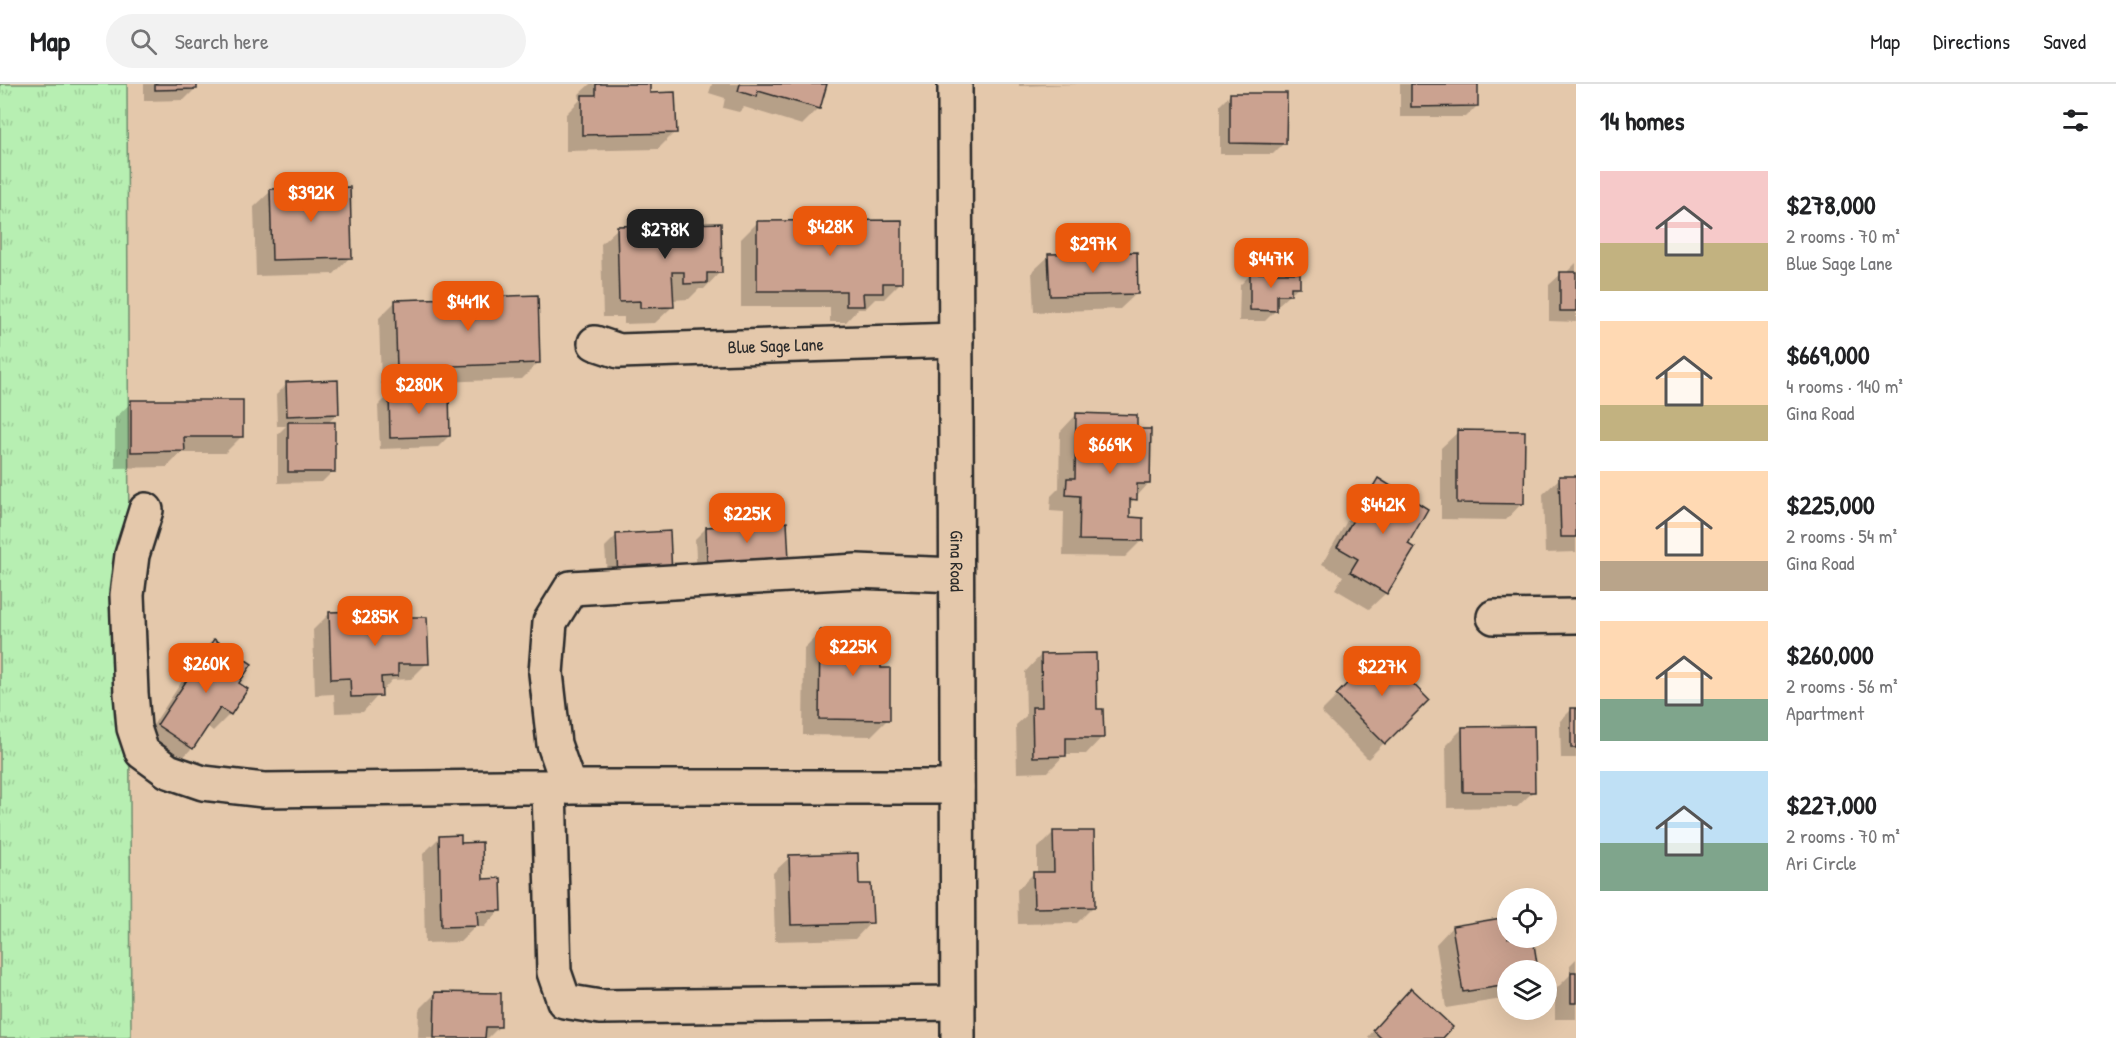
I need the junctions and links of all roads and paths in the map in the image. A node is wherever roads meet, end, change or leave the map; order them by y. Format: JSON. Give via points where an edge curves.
{"nodes":[{"id":1,"x":955,"y":84,"type":"edge"},
{"id":2,"x":956,"y":340,"type":"junction"},
{"id":3,"x":595,"y":343,"type":"dead end"},
{"id":4,"x":146,"y":510,"type":"dead end"},
{"id":5,"x":957,"y":575,"type":"junction"},
{"id":6,"x":1576,"y":616,"type":"edge"},
{"id":7,"x":1494,"y":617,"type":"dead end"},
{"id":8,"x":559,"y":787,"type":"junction"},
{"id":9,"x":957,"y":787,"type":"junction"},
{"id":10,"x":958,"y":1003,"type":"junction"},
{"id":11,"x":958,"y":1038,"type":"edge"}],
"edges":[{"from":1,"to":2,"type":"street","name":"Gina Road"},
{"from":2,"to":3,"type":"street","name":"Blue Sage Lane","via":[[619,351]]},
{"from":2,"to":5,"type":"street","name":"Gina Road"},
{"from":4,"to":8,"type":"street","via":[[132,555],[127,595],[131,693],[134,728],[142,753],[168,771],[203,783],[264,790]]},
{"from":5,"to":8,"type":"street","via":[[857,571],[571,588],[550,622],[546,673]]},
{"from":5,"to":9,"type":"street","name":"Gina Road"},
{"from":6,"to":7,"type":"street"},
{"from":8,"to":9,"type":"street"},
{"from":8,"to":10,"type":"street","via":[[554,972],[564,1001],[600,1007]]},
{"from":9,"to":10,"type":"street","name":"Gina Road"},
{"from":10,"to":11,"type":"street","name":"Gina Road"}]}
